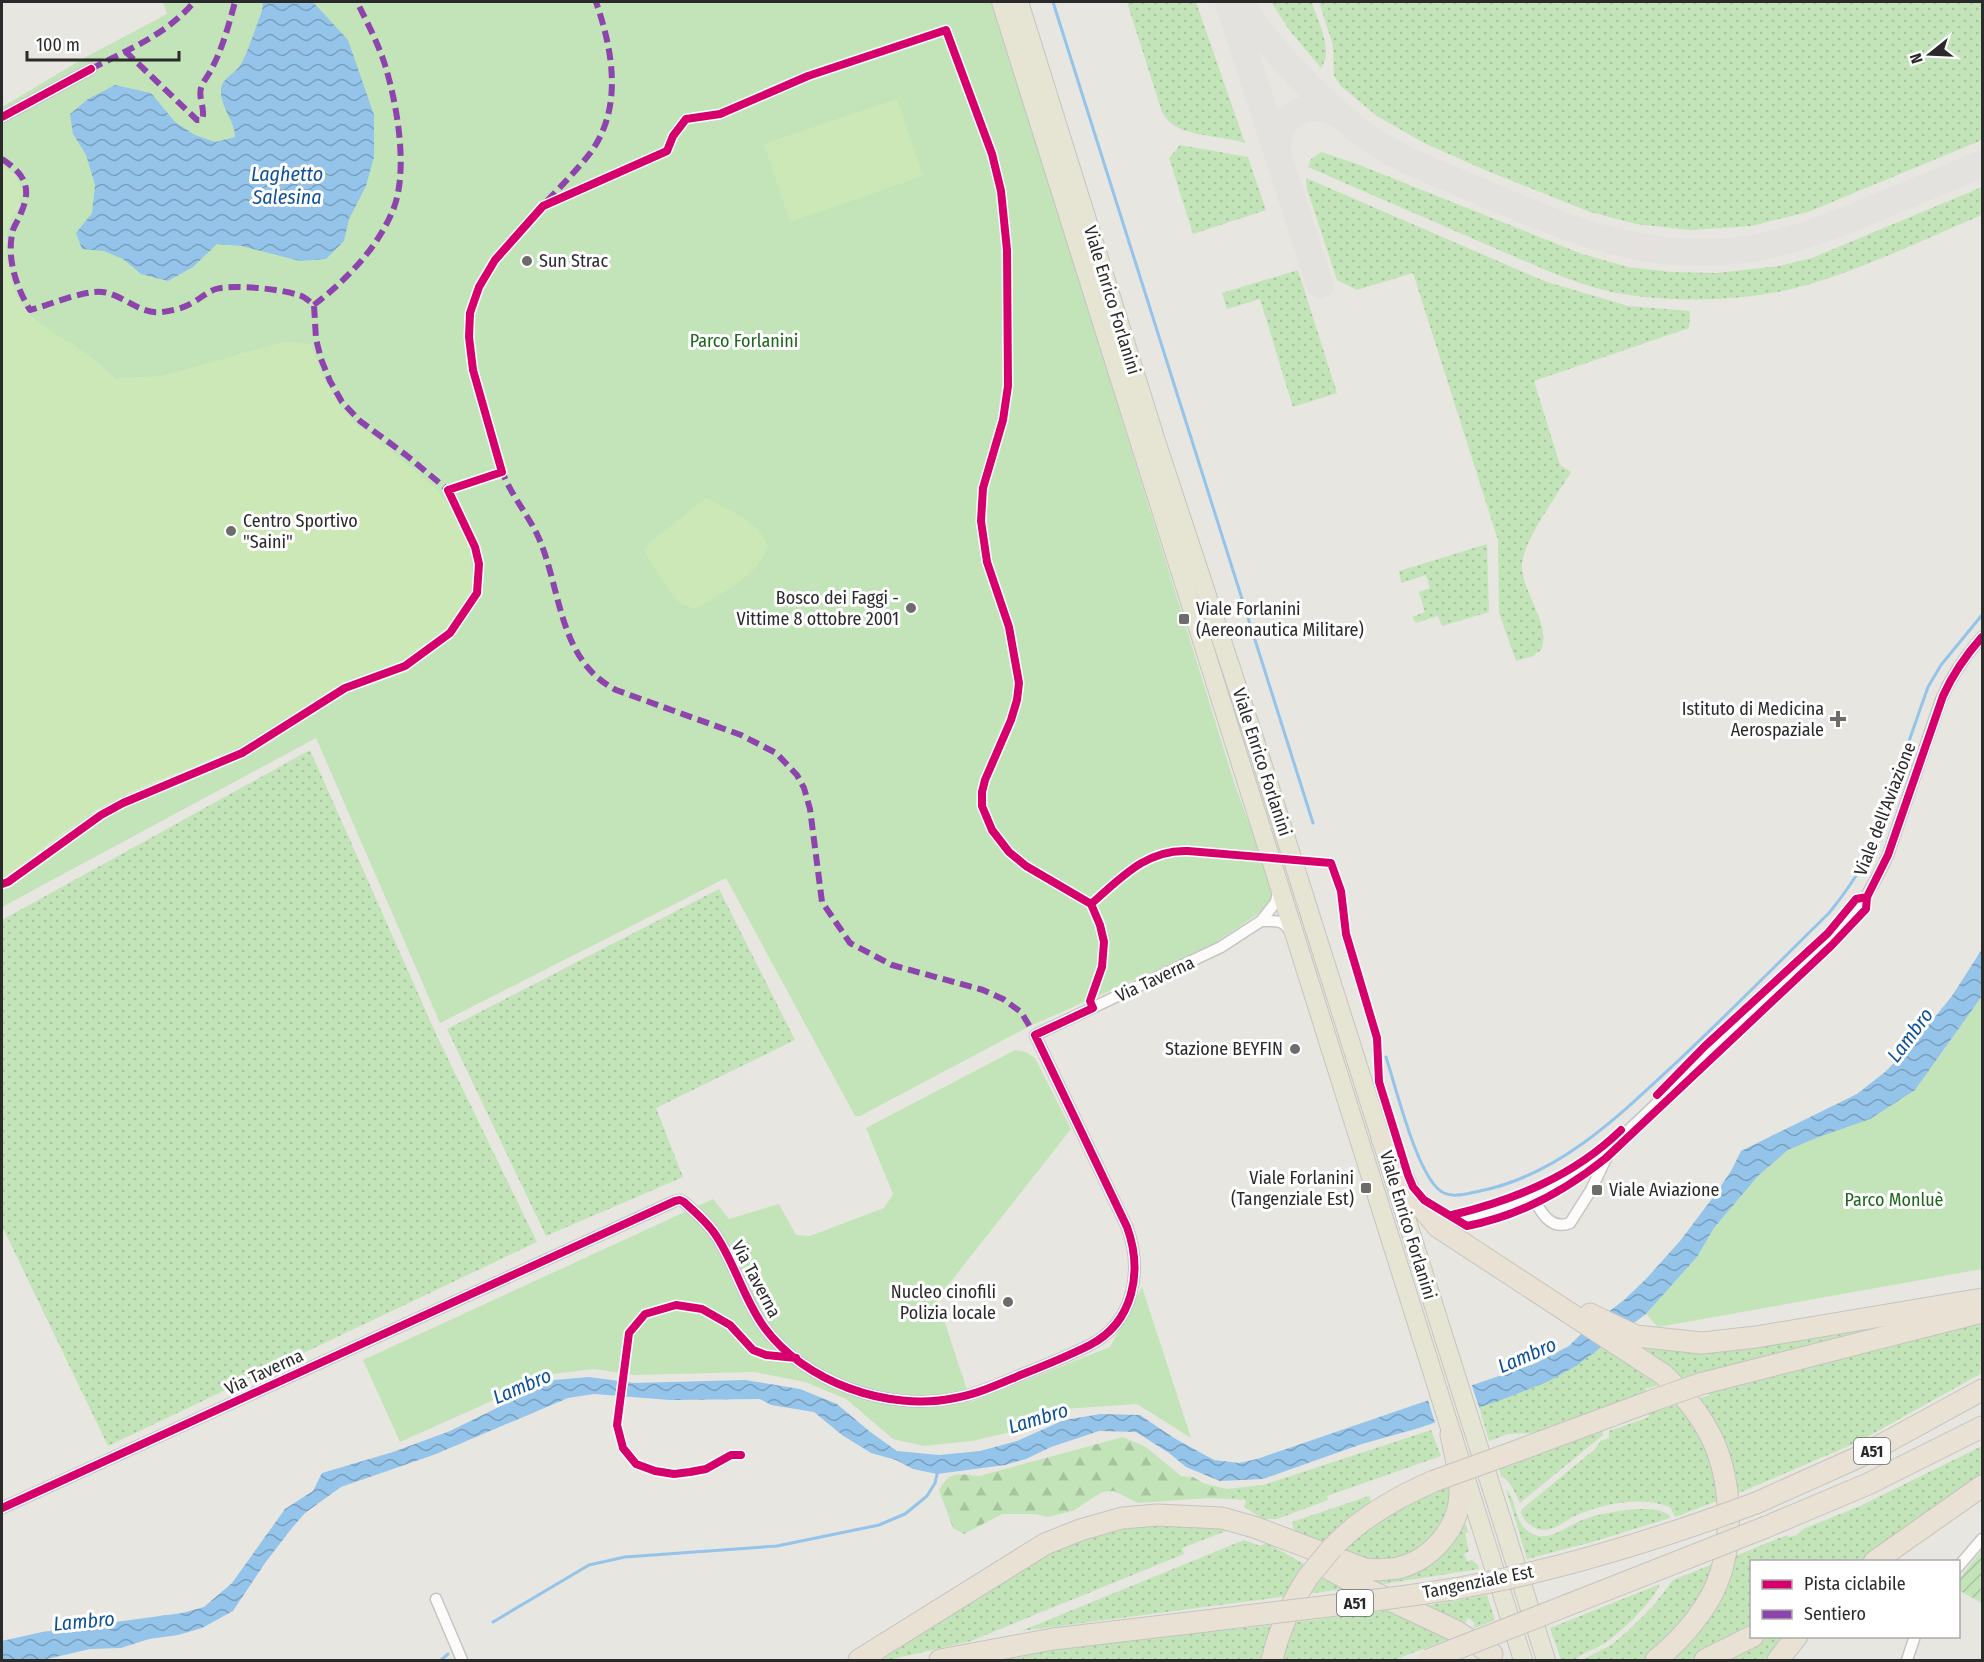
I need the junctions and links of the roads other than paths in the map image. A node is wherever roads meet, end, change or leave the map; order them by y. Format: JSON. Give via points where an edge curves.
{"nodes":[{"id":1,"x":1001,"y":2,"type":"edge"},
{"id":2,"x":1018,"y":2,"type":"edge"},
{"id":3,"x":91,"y":69,"type":"dead end"},
{"id":4,"x":2,"y":117,"type":"edge"},
{"id":5,"x":1983,"y":636,"type":"edge"},
{"id":6,"x":1278,"y":885,"type":"junction"},
{"id":7,"x":1261,"y":921,"type":"junction"},
{"id":8,"x":1300,"y":954,"type":"junction"},
{"id":9,"x":1382,"y":1139,"type":"junction"},
{"id":10,"x":1612,"y":1147,"type":"junction"},
{"id":11,"x":1532,"y":1197,"type":"junction"},
{"id":12,"x":1513,"y":1205,"type":"dead end"},
{"id":13,"x":1983,"y":1299,"type":"edge"},
{"id":14,"x":1983,"y":1312,"type":"edge"},
{"id":15,"x":1622,"y":1339,"type":"junction"},
{"id":16,"x":1983,"y":1390,"type":"edge"},
{"id":17,"x":1983,"y":1427,"type":"edge"},
{"id":18,"x":1449,"y":1429,"type":"junction"},
{"id":19,"x":1983,"y":1486,"type":"edge"},
{"id":20,"x":2,"y":1508,"type":"edge"},
{"id":21,"x":1190,"y":1516,"type":"junction"},
{"id":22,"x":1983,"y":1539,"type":"edge"},
{"id":23,"x":1897,"y":1547,"type":"junction"},
{"id":24,"x":1877,"y":1560,"type":"edge"},
{"id":25,"x":1881,"y":1560,"type":"edge"},
{"id":26,"x":1960,"y":1566,"type":"edge"},
{"id":27,"x":436,"y":1599,"type":"dead end"},
{"id":28,"x":1750,"y":1638,"type":"edge"},
{"id":29,"x":1795,"y":1638,"type":"edge"},
{"id":30,"x":1914,"y":1638,"type":"edge"},
{"id":31,"x":1492,"y":1654,"type":"dead end"},
{"id":32,"x":462,"y":1660,"type":"edge"},
{"id":33,"x":860,"y":1660,"type":"edge"},
{"id":34,"x":940,"y":1660,"type":"edge"},
{"id":35,"x":1272,"y":1660,"type":"edge"},
{"id":36,"x":1428,"y":1660,"type":"edge"},
{"id":37,"x":1523,"y":1660,"type":"edge"},
{"id":38,"x":1546,"y":1660,"type":"edge"},
{"id":39,"x":1656,"y":1660,"type":"edge"},
{"id":40,"x":1705,"y":1660,"type":"edge"},
{"id":41,"x":1778,"y":1660,"type":"edge"},
{"id":42,"x":1906,"y":1660,"type":"edge"}],
"edges":[{"from":1,"to":6,"type":"main road","name":"Viale Enrico Forlanini"},
{"from":2,"to":9,"type":"main road","name":"Viale Enrico Forlanini"},
{"from":3,"to":4,"type":"street"},
{"from":5,"to":10,"type":"street","name":"Viale dell'Aviazione","via":[[1949,681],[1888,855],[1856,913]]},
{"from":6,"to":7,"type":"street","name":"Via Taverna","via":[[1276,902]]},
{"from":6,"to":8,"type":"main road","name":"Viale Enrico Forlanini"},
{"from":7,"to":8,"type":"street","via":[[1285,924]]},
{"from":7,"to":20,"type":"street","name":"Via Taverna","via":[[1204,956],[1035,1035],[1127,1227],[1135,1256],[1132,1289],[1116,1325],[1106,1336],[1080,1350],[998,1385],[955,1398],[896,1400],[852,1388],[814,1371],[780,1345],[755,1314],[715,1233],[680,1200]]},
{"from":8,"to":18,"type":"main road","name":"Viale Enrico Forlanini"},
{"from":9,"to":15,"type":"highway","via":[[1391,1150],[1408,1190],[1428,1217],[1453,1238]]},
{"from":9,"to":38,"type":"main road","name":"Viale Enrico Forlanini"},
{"from":10,"to":11,"type":"street","name":"Viale dell'Aviazione","via":[[1574,1175]]},
{"from":10,"to":11,"type":"street","name":"Viale dell'Aviazione","via":[[1570,1223],[1551,1222]]},
{"from":11,"to":12,"type":"street","name":"Viale dell'Aviazione"},
{"from":13,"to":15,"type":"highway","via":[[1723,1342]]},
{"from":14,"to":35,"type":"highway","bridge":true,"via":[[1700,1384],[1434,1481],[1385,1506],[1332,1548],[1295,1597]]},
{"from":15,"to":39,"type":"highway","via":[[1664,1375],[1708,1430],[1727,1498],[1726,1551],[1716,1584],[1694,1622]]},
{"from":16,"to":34,"type":"highway","name":"Tangenziale Est","number":"A51","bridge":true,"via":[[1861,1456],[1756,1503],[1645,1542],[1502,1579],[1418,1594],[1053,1639]]},
{"from":17,"to":36,"type":"highway","number":"A51","bridge":true,"via":[[1868,1484],[1766,1527]]},
{"from":18,"to":21,"type":"highway","via":[[1460,1484],[1458,1509],[1440,1543],[1399,1568],[1365,1569],[1254,1527],[1222,1518]]},
{"from":18,"to":37,"type":"main road","name":"Viale Enrico Forlanini"},
{"from":19,"to":23,"type":"highway"},
{"from":21,"to":31,"type":"highway","via":[[1241,1527],[1275,1540]]},
{"from":21,"to":33,"type":"highway","via":[[1122,1518],[1045,1544]]},
{"from":22,"to":26,"type":"street"},
{"from":23,"to":24,"type":"highway"},
{"from":23,"to":25,"type":"highway"},
{"from":27,"to":32,"type":"street"},
{"from":28,"to":40,"type":"highway"},
{"from":29,"to":41,"type":"highway"},
{"from":30,"to":42,"type":"street"}]}
